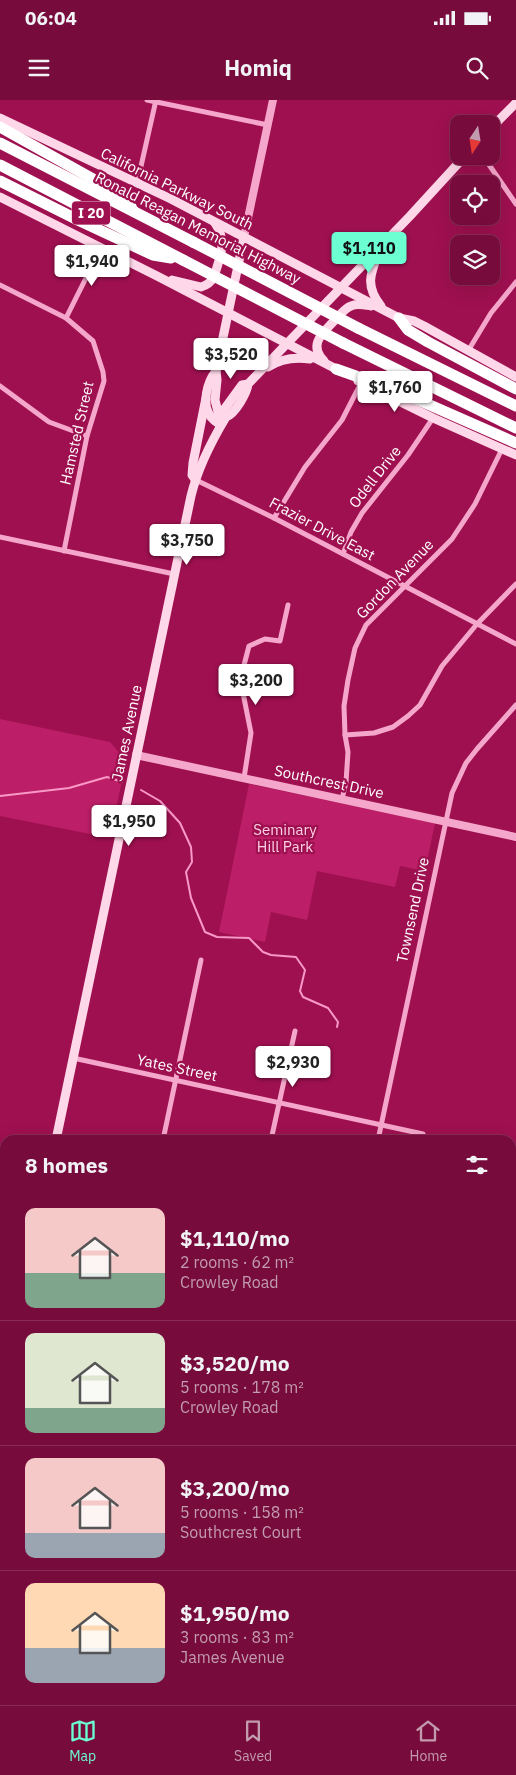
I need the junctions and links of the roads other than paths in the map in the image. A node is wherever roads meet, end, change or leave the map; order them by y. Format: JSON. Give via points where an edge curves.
{"nodes":[{"id":1,"x":147,"y":100,"type":"edge"},
{"id":2,"x":273,"y":100,"type":"edge"},
{"id":3,"x":155,"y":101,"type":"edge"},
{"id":4,"x":516,"y":102,"type":"edge"},
{"id":5,"x":0,"y":118,"type":"edge"},
{"id":6,"x":500,"y":119,"type":"edge"},
{"id":7,"x":268,"y":125,"type":"junction"},
{"id":8,"x":0,"y":127,"type":"edge"},
{"id":9,"x":0,"y":143,"type":"edge"},
{"id":10,"x":0,"y":165,"type":"edge"},
{"id":11,"x":457,"y":165,"type":"edge"},
{"id":12,"x":489,"y":165,"type":"edge"},
{"id":13,"x":0,"y":181,"type":"edge"},
{"id":14,"x":137,"y":184,"type":"junction"},
{"id":15,"x":0,"y":197,"type":"edge"},
{"id":16,"x":516,"y":204,"type":"edge"},
{"id":17,"x":133,"y":211,"type":"junction"},
{"id":18,"x":214,"y":222,"type":"junction"},
{"id":19,"x":244,"y":237,"type":"junction"},
{"id":20,"x":381,"y":244,"type":"junction"},
{"id":21,"x":101,"y":248,"type":"junction"},
{"id":22,"x":183,"y":260,"type":"junction"},
{"id":23,"x":159,"y":277,"type":"junction"},
{"id":24,"x":516,"y":282,"type":"edge"},
{"id":25,"x":0,"y":285,"type":"edge"},
{"id":26,"x":340,"y":288,"type":"junction"},
{"id":27,"x":381,"y":309,"type":"junction"},
{"id":28,"x":228,"y":312,"type":"junction"},
{"id":29,"x":66,"y":318,"type":"junction"},
{"id":30,"x":399,"y":318,"type":"junction"},
{"id":31,"x":286,"y":344,"type":"junction"},
{"id":32,"x":468,"y":350,"type":"junction"},
{"id":33,"x":319,"y":361,"type":"junction"},
{"id":34,"x":333,"y":368,"type":"junction"},
{"id":35,"x":216,"y":372,"type":"junction"},
{"id":36,"x":259,"y":373,"type":"junction"},
{"id":37,"x":516,"y":377,"type":"edge"},
{"id":38,"x":361,"y":383,"type":"junction"},
{"id":39,"x":0,"y":386,"type":"edge"},
{"id":40,"x":516,"y":389,"type":"edge"},
{"id":41,"x":206,"y":398,"type":"junction"},
{"id":42,"x":516,"y":406,"type":"edge"},
{"id":43,"x":433,"y":418,"type":"junction"},
{"id":44,"x":223,"y":421,"type":"junction"},
{"id":45,"x":516,"y":428,"type":"edge"},
{"id":46,"x":87,"y":436,"type":"junction"},
{"id":47,"x":516,"y":443,"type":"edge"},
{"id":48,"x":502,"y":449,"type":"junction"},
{"id":49,"x":516,"y":455,"type":"edge"},
{"id":50,"x":195,"y":480,"type":"junction"},
{"id":51,"x":274,"y":518,"type":"junction"},
{"id":52,"x":0,"y":537,"type":"edge"},
{"id":53,"x":64,"y":551,"type":"junction"},
{"id":54,"x":343,"y":554,"type":"junction"},
{"id":55,"x":174,"y":574,"type":"junction"},
{"id":56,"x":516,"y":584,"type":"edge"},
{"id":57,"x":404,"y":587,"type":"junction"},
{"id":58,"x":288,"y":605,"type":"dead end"},
{"id":59,"x":477,"y":624,"type":"junction"},
{"id":60,"x":516,"y":644,"type":"edge"},
{"id":61,"x":516,"y":705,"type":"edge"},
{"id":62,"x":345,"y":735,"type":"junction"},
{"id":63,"x":136,"y":755,"type":"junction"},
{"id":64,"x":244,"y":778,"type":"junction"},
{"id":65,"x":342,"y":799,"type":"junction"},
{"id":66,"x":445,"y":821,"type":"junction"},
{"id":67,"x":516,"y":836,"type":"edge"},
{"id":68,"x":201,"y":960,"type":"dead end"},
{"id":69,"x":295,"y":1032,"type":"dead end"},
{"id":70,"x":72,"y":1058,"type":"junction"},
{"id":71,"x":176,"y":1080,"type":"junction"},
{"id":72,"x":279,"y":1103,"type":"junction"},
{"id":73,"x":381,"y":1124,"type":"junction"},
{"id":74,"x":424,"y":1134,"type":"dead end"},
{"id":75,"x":57,"y":1135,"type":"edge"},
{"id":76,"x":164,"y":1135,"type":"edge"},
{"id":77,"x":272,"y":1135,"type":"edge"},
{"id":78,"x":379,"y":1135,"type":"edge"}],
"edges":[{"from":1,"to":3,"type":"street"},
{"from":2,"to":7,"type":"street"},
{"from":3,"to":7,"type":"street"},
{"from":3,"to":14,"type":"street"},
{"from":4,"to":6,"type":"main road"},
{"from":5,"to":14,"type":"main road","name":"California Parkway South"},
{"from":7,"to":19,"type":"street"},
{"from":8,"to":17,"type":"highway","via":[[127,198]]},
{"from":9,"to":17,"type":"highway","name":"Ronald Reagan Memorial Highway","number":"I 20"},
{"from":10,"to":22,"type":"highway","number":"I 20"},
{"from":11,"to":20,"type":"main road","name":"James Avenue"},
{"from":12,"to":16,"type":"street"},
{"from":13,"to":22,"type":"highway","via":[[153,255]]},
{"from":14,"to":18,"type":"main road","name":"California Parkway South"},
{"from":15,"to":21,"type":"main road"},
{"from":17,"to":42,"type":"highway","name":"Ronald Reagan Memorial Highway","number":"I 20","bridge":true},
{"from":18,"to":19,"type":"main road","name":"California Parkway South"},
{"from":18,"to":23,"type":"main road","via":[[221,232],[222,246],[214,277],[208,284],[198,286]]},
{"from":19,"to":26,"type":"main road","name":"California Parkway South"},
{"from":19,"to":28,"type":"main road"},
{"from":20,"to":26,"type":"main road","name":"James Avenue"},
{"from":20,"to":27,"type":"main road","via":[[370,274],[370,284]]},
{"from":21,"to":23,"type":"main road"},
{"from":21,"to":29,"type":"street"},
{"from":22,"to":45,"type":"highway","number":"I 20","bridge":true,"via":[[343,344]]},
{"from":23,"to":28,"type":"main road"},
{"from":24,"to":32,"type":"street","via":[[491,313]]},
{"from":25,"to":29,"type":"street","name":"Hamsted Street"},
{"from":26,"to":27,"type":"main road","name":"California Parkway South"},
{"from":26,"to":31,"type":"main road","name":"James Avenue"},
{"from":27,"to":30,"type":"main road","name":"California Parkway South"},
{"from":27,"to":34,"type":"main road","via":[[359,304],[346,308],[322,334],[317,342],[317,352]]},
{"from":28,"to":31,"type":"main road"},
{"from":28,"to":35,"type":"main road"},
{"from":29,"to":46,"type":"street","name":"Hamsted Street","via":[[93,341],[103,372],[104,382]]},
{"from":30,"to":32,"type":"main road","name":"California Parkway South","via":[[414,321]]},
{"from":30,"to":40,"type":"highway","via":[[408,330]]},
{"from":31,"to":33,"type":"main road"},
{"from":31,"to":36,"type":"main road","name":"James Avenue"},
{"from":32,"to":37,"type":"main road","name":"California Parkway South"},
{"from":33,"to":34,"type":"main road"},
{"from":33,"to":36,"type":"main road","via":[[290,359]]},
{"from":34,"to":38,"type":"main road"},
{"from":34,"to":47,"type":"highway","via":[[398,391]]},
{"from":35,"to":41,"type":"main road","via":[[210,378]]},
{"from":35,"to":44,"type":"main road","via":[[215,400]]},
{"from":36,"to":44,"type":"main road","name":"James Avenue","via":[[248,384],[231,415]]},
{"from":38,"to":43,"type":"main road"},
{"from":38,"to":51,"type":"street","via":[[342,420],[305,467]]},
{"from":39,"to":46,"type":"street","via":[[49,422]]},
{"from":41,"to":44,"type":"main road","via":[[212,419]]},
{"from":41,"to":50,"type":"main road","via":[[193,463]]},
{"from":43,"to":48,"type":"main road"},
{"from":43,"to":54,"type":"street","name":"Odell Drive","via":[[362,513]]},
{"from":44,"to":50,"type":"main road","name":"James Avenue"},
{"from":46,"to":53,"type":"street","name":"Hamsted Street"},
{"from":48,"to":49,"type":"main road"},
{"from":48,"to":57,"type":"street","name":"Gordon Avenue","via":[[465,521]]},
{"from":50,"to":51,"type":"street","name":"Frazier Drive East"},
{"from":50,"to":55,"type":"main road","name":"James Avenue"},
{"from":51,"to":54,"type":"street","name":"Frazier Drive East"},
{"from":52,"to":53,"type":"street"},
{"from":53,"to":55,"type":"street"},
{"from":54,"to":57,"type":"street","name":"Frazier Drive East"},
{"from":55,"to":63,"type":"main road","name":"James Avenue"},
{"from":56,"to":59,"type":"street"},
{"from":57,"to":59,"type":"street","name":"Frazier Drive East"},
{"from":57,"to":62,"type":"street","name":"Gordon Avenue","via":[[366,625],[356,648],[344,706]]},
{"from":58,"to":64,"type":"street","via":[[280,641],[265,639],[249,646],[242,669],[242,688],[251,733]]},
{"from":59,"to":60,"type":"street","name":"Frazier Drive East"},
{"from":59,"to":62,"type":"street","via":[[442,666],[420,706],[394,727],[374,733]]},
{"from":61,"to":66,"type":"street","name":"Townsend Drive","via":[[466,763],[452,793]]},
{"from":62,"to":65,"type":"street","name":"Gordon Avenue","via":[[348,752]]},
{"from":63,"to":64,"type":"street","name":"Southcrest Drive"},
{"from":63,"to":70,"type":"main road","name":"James Avenue"},
{"from":64,"to":65,"type":"street","name":"Southcrest Drive"},
{"from":65,"to":66,"type":"street","name":"Southcrest Drive"},
{"from":66,"to":67,"type":"street","name":"Southcrest Drive"},
{"from":66,"to":73,"type":"street","name":"Townsend Drive"},
{"from":68,"to":71,"type":"street"},
{"from":69,"to":72,"type":"street"},
{"from":70,"to":71,"type":"street","name":"Yates Street"},
{"from":70,"to":75,"type":"main road","name":"James Avenue"},
{"from":71,"to":72,"type":"street","name":"Yates Street"},
{"from":71,"to":76,"type":"street"},
{"from":72,"to":73,"type":"street","name":"Yates Street"},
{"from":72,"to":77,"type":"street"},
{"from":73,"to":74,"type":"street","name":"Yates Street"},
{"from":73,"to":78,"type":"street","name":"Townsend Drive"}]}
